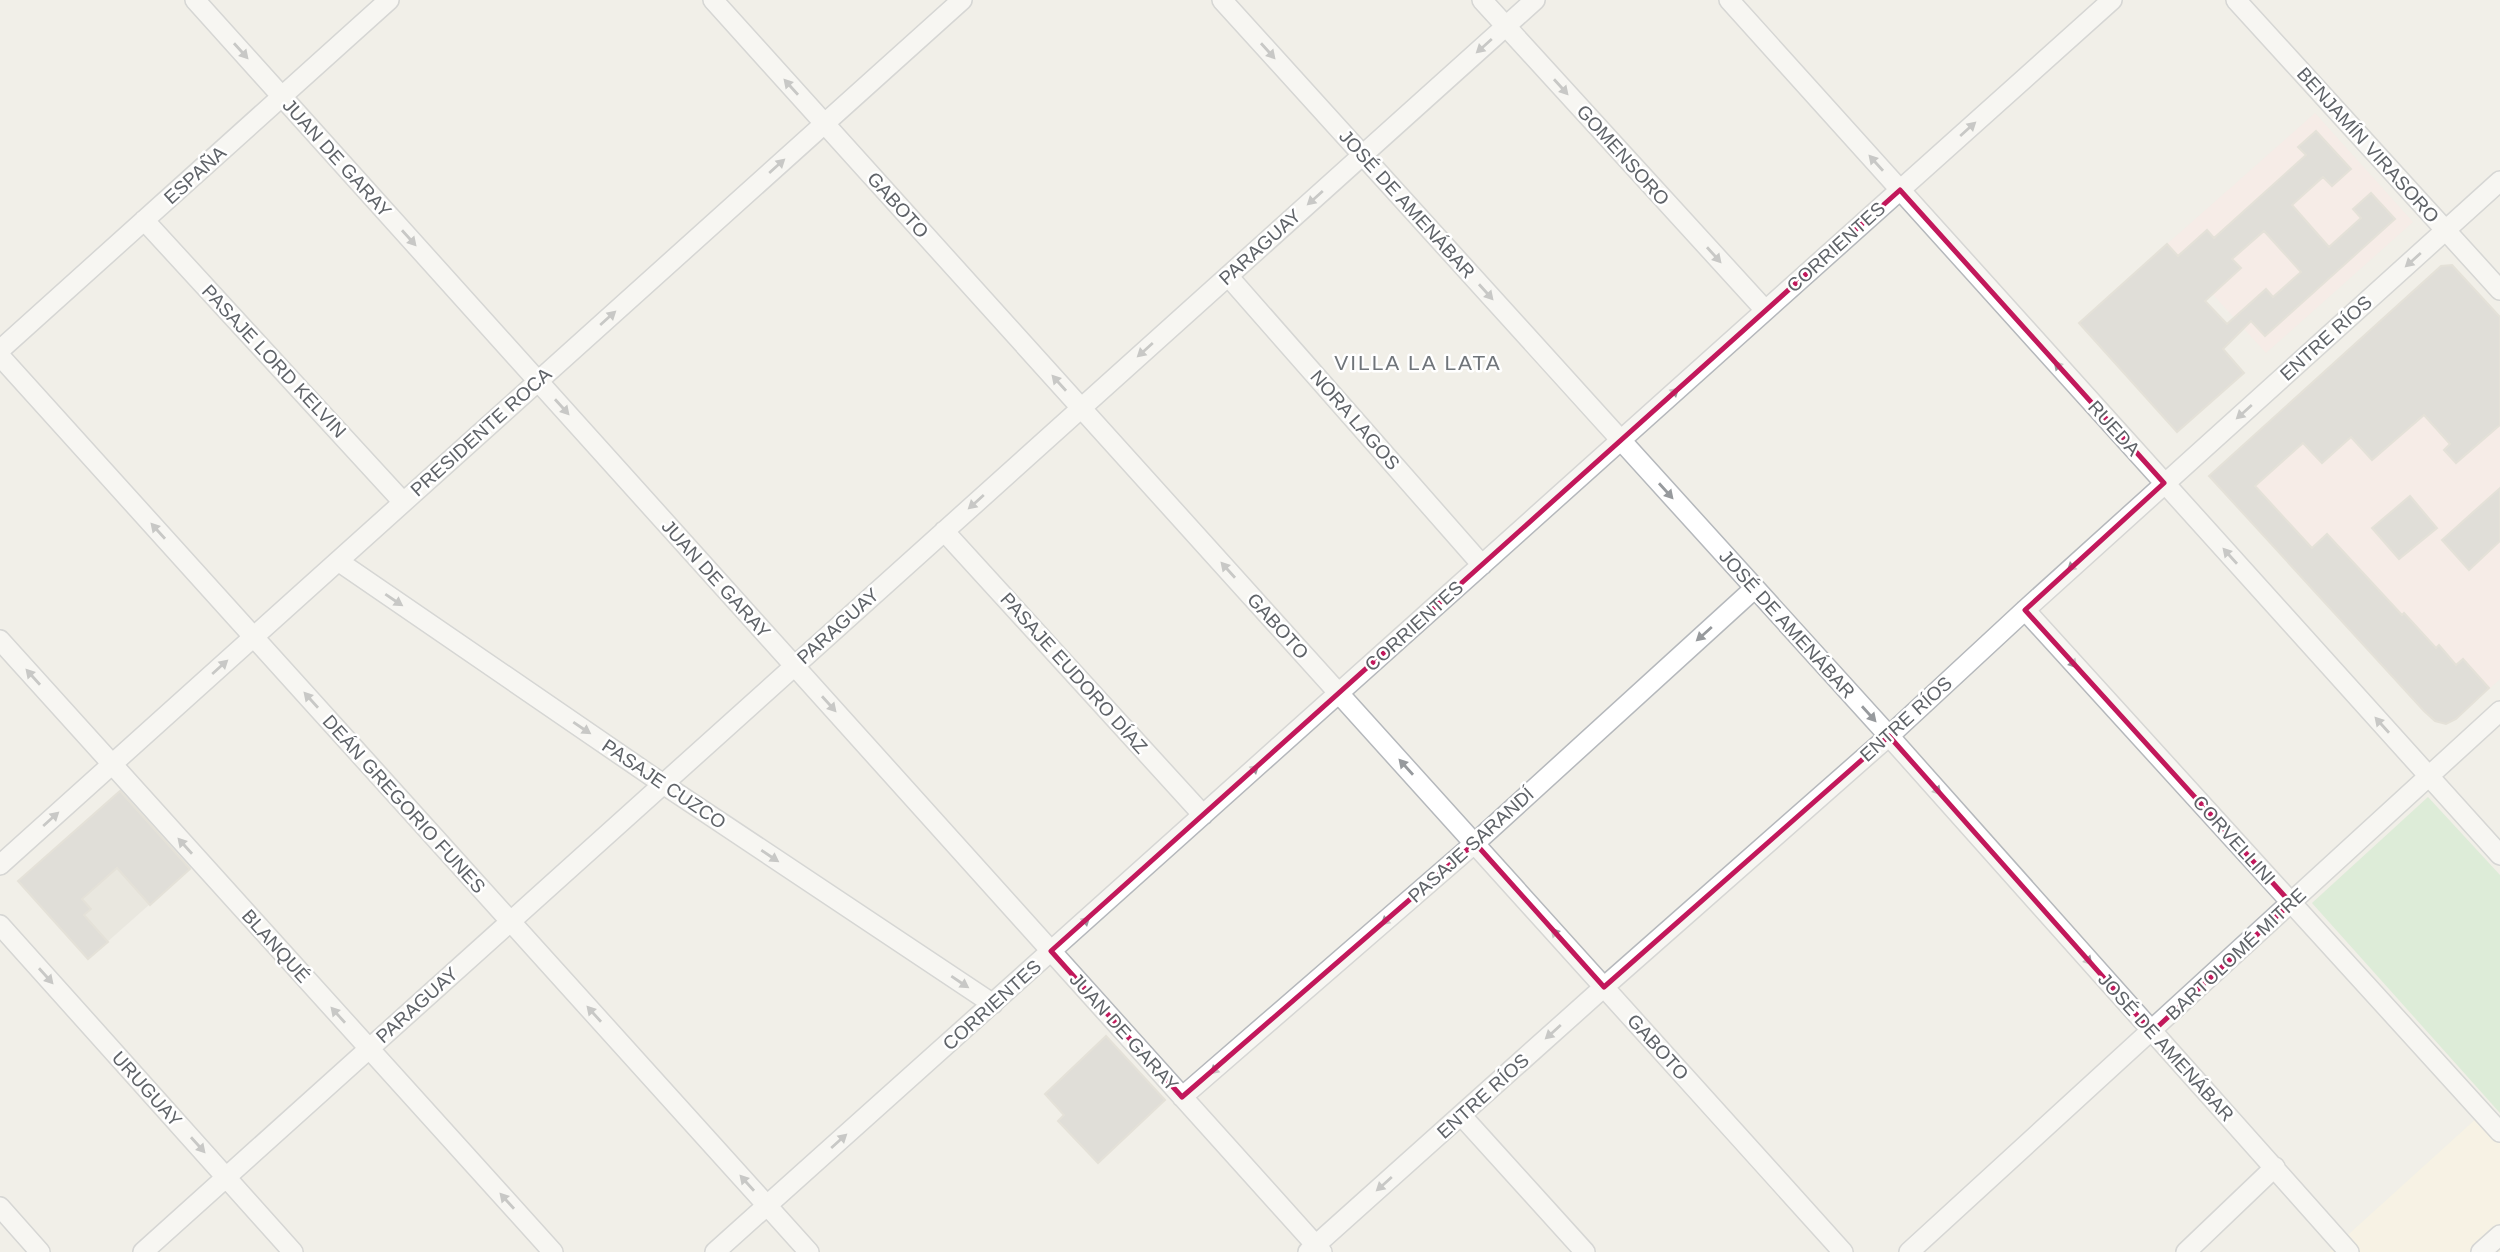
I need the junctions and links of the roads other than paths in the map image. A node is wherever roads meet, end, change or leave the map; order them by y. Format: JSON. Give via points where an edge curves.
{"nodes":[{"id":1,"x":195,"y":0,"type":"edge"},
{"id":2,"x":389,"y":0,"type":"edge"},
{"id":3,"x":713,"y":0,"type":"edge"},
{"id":4,"x":962,"y":0,"type":"edge"},
{"id":5,"x":1222,"y":0,"type":"edge"},
{"id":6,"x":1482,"y":0,"type":"edge"},
{"id":7,"x":1535,"y":0,"type":"edge"},
{"id":8,"x":1729,"y":0,"type":"edge"},
{"id":9,"x":2112,"y":0,"type":"edge"},
{"id":10,"x":2236,"y":0,"type":"edge"},
{"id":11,"x":1506,"y":26,"type":"junction"},
{"id":12,"x":282,"y":96,"type":"junction"},
{"id":13,"x":824,"y":124,"type":"junction"},
{"id":14,"x":1362,"y":155,"type":"junction"},
{"id":15,"x":2500,"y":181,"type":"edge"},
{"id":16,"x":1900,"y":190,"type":"junction"},
{"id":17,"x":144,"y":220,"type":"junction"},
{"id":18,"x":2445,"y":230,"type":"junction"},
{"id":19,"x":1228,"y":276,"type":"junction"},
{"id":20,"x":2500,"y":290,"type":"edge"},
{"id":21,"x":1765,"y":310,"type":"junction"},
{"id":22,"x":0,"y":350,"type":"edge"},
{"id":23,"x":0,"y":356,"type":"edge"},
{"id":24,"x":538,"y":381,"type":"junction"},
{"id":25,"x":1081,"y":408,"type":"junction"},
{"id":26,"x":1621,"y":441,"type":"junction"},
{"id":27,"x":2164,"y":483,"type":"junction"},
{"id":28,"x":403,"y":502,"type":"junction"},
{"id":29,"x":944,"y":531,"type":"junction"},
{"id":30,"x":338,"y":561,"type":"junction"},
{"id":31,"x":1482,"y":565,"type":"junction"},
{"id":32,"x":1755,"y":588,"type":"junction"},
{"id":33,"x":2025,"y":610,"type":"junction"},
{"id":34,"x":254,"y":637,"type":"junction"},
{"id":35,"x":0,"y":640,"type":"edge"},
{"id":36,"x":794,"y":666,"type":"junction"},
{"id":37,"x":1339,"y":693,"type":"junction"},
{"id":38,"x":2500,"y":712,"type":"edge"},
{"id":39,"x":1889,"y":736,"type":"junction"},
{"id":40,"x":112,"y":764,"type":"junction"},
{"id":41,"x":2428,"y":775,"type":"junction"},
{"id":42,"x":663,"y":784,"type":"junction"},
{"id":43,"x":1203,"y":815,"type":"junction"},
{"id":44,"x":1475,"y":843,"type":"junction"},
{"id":45,"x":2500,"y":855,"type":"edge"},
{"id":46,"x":0,"y":865,"type":"edge"},
{"id":47,"x":2291,"y":903,"type":"junction"},
{"id":48,"x":510,"y":921,"type":"junction"},
{"id":49,"x":0,"y":925,"type":"edge"},
{"id":50,"x":1051,"y":951,"type":"junction"},
{"id":51,"x":1604,"y":987,"type":"junction"},
{"id":52,"x":993,"y":1004,"type":"junction"},
{"id":53,"x":2152,"y":1032,"type":"junction"},
{"id":54,"x":369,"y":1049,"type":"junction"},
{"id":55,"x":1182,"y":1097,"type":"junction"},
{"id":56,"x":1461,"y":1115,"type":"junction"},
{"id":57,"x":2500,"y":1132,"type":"edge"},
{"id":58,"x":2275,"y":1167,"type":"junction"},
{"id":59,"x":226,"y":1177,"type":"junction"},
{"id":60,"x":767,"y":1206,"type":"junction"},
{"id":61,"x":0,"y":1207,"type":"edge"},
{"id":62,"x":2500,"y":1235,"type":"edge"},
{"id":63,"x":1315,"y":1250,"type":"edge"},
{"id":64,"x":40,"y":1252,"type":"edge"},
{"id":65,"x":143,"y":1252,"type":"edge"},
{"id":66,"x":293,"y":1252,"type":"edge"},
{"id":67,"x":553,"y":1252,"type":"edge"},
{"id":68,"x":715,"y":1252,"type":"edge"},
{"id":69,"x":809,"y":1252,"type":"edge"},
{"id":70,"x":1585,"y":1252,"type":"edge"},
{"id":71,"x":1843,"y":1252,"type":"edge"},
{"id":72,"x":1909,"y":1252,"type":"edge"},
{"id":73,"x":2186,"y":1252,"type":"edge"},
{"id":74,"x":2349,"y":1252,"type":"edge"},
{"id":75,"x":2481,"y":1252,"type":"edge"}],
"edges":[{"from":1,"to":12,"type":"street","name":"JUAN DE GARAY","one_way":true},
{"from":2,"to":12,"type":"street","name":"ESPAÑA"},
{"from":13,"to":3,"type":"street","name":"GABOTO","one_way":true},
{"from":4,"to":13,"type":"street","name":"PRESIDENTE ROCA"},
{"from":5,"to":14,"type":"street","name":"JOSÉ DE AMENÁBAR","one_way":true},
{"from":6,"to":11,"type":"street","name":"GOMENSORO"},
{"from":7,"to":11,"type":"street","name":"PARAGUAY"},
{"from":16,"to":8,"type":"street","name":"RUEDA","one_way":true},
{"from":16,"to":9,"type":"street","name":"CORRIENTES","one_way":true},
{"from":10,"to":18,"type":"street","name":"BENJAMÍN VIRASORO"},
{"from":11,"to":14,"type":"street","name":"PARAGUAY","one_way":true},
{"from":11,"to":21,"type":"street","name":"GOMENSORO","one_way":true},
{"from":12,"to":17,"type":"street","name":"ESPAÑA"},
{"from":12,"to":24,"type":"street","name":"JUAN DE GARAY","one_way":true},
{"from":24,"to":13,"type":"street","name":"PRESIDENTE ROCA","one_way":true},
{"from":25,"to":13,"type":"street","name":"GABOTO","one_way":true},
{"from":14,"to":19,"type":"street","name":"PARAGUAY","one_way":true},
{"from":14,"to":26,"type":"street","name":"JOSÉ DE AMENÁBAR","one_way":true},
{"from":15,"to":18,"type":"street","name":"ENTRE RÍOS"},
{"from":16,"to":21,"type":"street","name":"CORRIENTES"},
{"from":27,"to":16,"type":"street","name":"RUEDA","one_way":true},
{"from":17,"to":22,"type":"street","name":"ESPAÑA"},
{"from":17,"to":28,"type":"street","name":"PASAJE LORD KELVIN"},
{"from":18,"to":20,"type":"street","name":"BENJAMÍN VIRASORO"},
{"from":18,"to":27,"type":"street","name":"ENTRE RÍOS","one_way":true},
{"from":19,"to":25,"type":"street","name":"PARAGUAY","one_way":true},
{"from":19,"to":31,"type":"street","name":"NORA LAGOS"},
{"from":26,"to":21,"type":"street","name":"CORRIENTES","one_way":true},
{"from":34,"to":23,"type":"street","name":"DEÁN GREGORIO FUNES","one_way":true},
{"from":24,"to":28,"type":"street","name":"PRESIDENTE ROCA"},
{"from":24,"to":36,"type":"street","name":"JUAN DE GARAY","one_way":true},
{"from":25,"to":29,"type":"street","name":"PARAGUAY","one_way":true},
{"from":37,"to":25,"type":"street","name":"GABOTO","one_way":true},
{"from":26,"to":31,"type":"street","name":"CORRIENTES"},
{"from":26,"to":32,"type":"street","name":"JOSÉ DE AMENÁBAR","one_way":true},
{"from":27,"to":33,"type":"street","name":"ENTRE RÍOS","one_way":true},
{"from":41,"to":27,"type":"street","name":"RUEDA","one_way":true},
{"from":28,"to":30,"type":"street","name":"PRESIDENTE ROCA"},
{"from":29,"to":36,"type":"street","name":"PARAGUAY"},
{"from":29,"to":43,"type":"street","name":"PASAJE EUDORO DÍAZ"},
{"from":30,"to":34,"type":"street","name":"PRESIDENTE ROCA"},
{"from":30,"to":42,"type":"street","name":"PASAJE CUZCO","one_way":true},
{"from":31,"to":37,"type":"street","name":"CORRIENTES"},
{"from":32,"to":39,"type":"street","name":"JOSÉ DE AMENÁBAR","one_way":true},
{"from":32,"to":44,"type":"street","name":"PASAJE SARANDÍ","one_way":true},
{"from":33,"to":39,"type":"street","name":"ENTRE RÍOS"},
{"from":33,"to":47,"type":"street","name":"CORVELLINI","one_way":true},
{"from":40,"to":34,"type":"street","name":"PRESIDENTE ROCA","one_way":true},
{"from":48,"to":34,"type":"street","name":"DEÁN GREGORIO FUNES","one_way":true},
{"from":40,"to":35,"type":"street","name":"BLANQUÉ","one_way":true},
{"from":36,"to":42,"type":"street","name":"PARAGUAY"},
{"from":36,"to":50,"type":"street","name":"JUAN DE GARAY","one_way":true},
{"from":43,"to":37,"type":"street","name":"CORRIENTES","one_way":true},
{"from":44,"to":37,"type":"street","name":"GABOTO","one_way":true},
{"from":38,"to":41,"type":"street","name":"BARTOLOMÉ MITRE"},
{"from":39,"to":51,"type":"street","name":"ENTRE RÍOS"},
{"from":39,"to":53,"type":"street","name":"JOSÉ DE AMENÁBAR","one_way":true},
{"from":46,"to":40,"type":"street","name":"PRESIDENTE ROCA","one_way":true},
{"from":54,"to":40,"type":"street","name":"BLANQUÉ","one_way":true},
{"from":41,"to":45,"type":"street","name":"RUEDA"},
{"from":41,"to":47,"type":"street","name":"BARTOLOMÉ MITRE"},
{"from":42,"to":48,"type":"street","name":"PARAGUAY"},
{"from":42,"to":52,"type":"street","name":"PASAJE CUZCO","one_way":true},
{"from":50,"to":43,"type":"street","name":"CORRIENTES","one_way":true},
{"from":51,"to":44,"type":"street","name":"GABOTO","one_way":true},
{"from":44,"to":55,"type":"street","name":"PASAJE SARANDÍ","one_way":true},
{"from":47,"to":53,"type":"street","name":"BARTOLOMÉ MITRE"},
{"from":47,"to":57,"type":"street","name":"CORVELLINI"},
{"from":48,"to":54,"type":"street","name":"PARAGUAY"},
{"from":60,"to":48,"type":"street","name":"DEÁN GREGORIO FUNES","one_way":true},
{"from":49,"to":59,"type":"street","name":"URUGUAY","one_way":true},
{"from":50,"to":52,"type":"street","name":"CORRIENTES"},
{"from":50,"to":55,"type":"street","name":"JUAN DE GARAY"},
{"from":51,"to":56,"type":"street","name":"ENTRE RÍOS","one_way":true},
{"from":51,"to":71,"type":"street","name":"GABOTO"},
{"from":60,"to":52,"type":"street","name":"CORRIENTES","one_way":true},
{"from":53,"to":58,"type":"street","name":"JOSÉ DE AMENÁBAR"},
{"from":53,"to":72,"type":"street","name":"BARTOLOMÉ MITRE"},
{"from":54,"to":59,"type":"street","name":"PARAGUAY"},
{"from":67,"to":54,"type":"street","name":"BLANQUÉ","one_way":true},
{"from":55,"to":63,"type":"street","name":"JUAN DE GARAY"},
{"from":56,"to":63,"type":"street","name":"ENTRE RÍOS","one_way":true},
{"from":56,"to":70,"type":"street"},
{"from":58,"to":73,"type":"street"},
{"from":58,"to":74,"type":"street","name":"JOSÉ DE AMENÁBAR"},
{"from":59,"to":65,"type":"street","name":"PARAGUAY"},
{"from":59,"to":66,"type":"street","name":"URUGUAY"},
{"from":60,"to":68,"type":"street","name":"CORRIENTES"},
{"from":60,"to":69,"type":"street","name":"DEÁN GREGORIO FUNES"},
{"from":61,"to":64,"type":"street"},
{"from":62,"to":75,"type":"street"}]}
